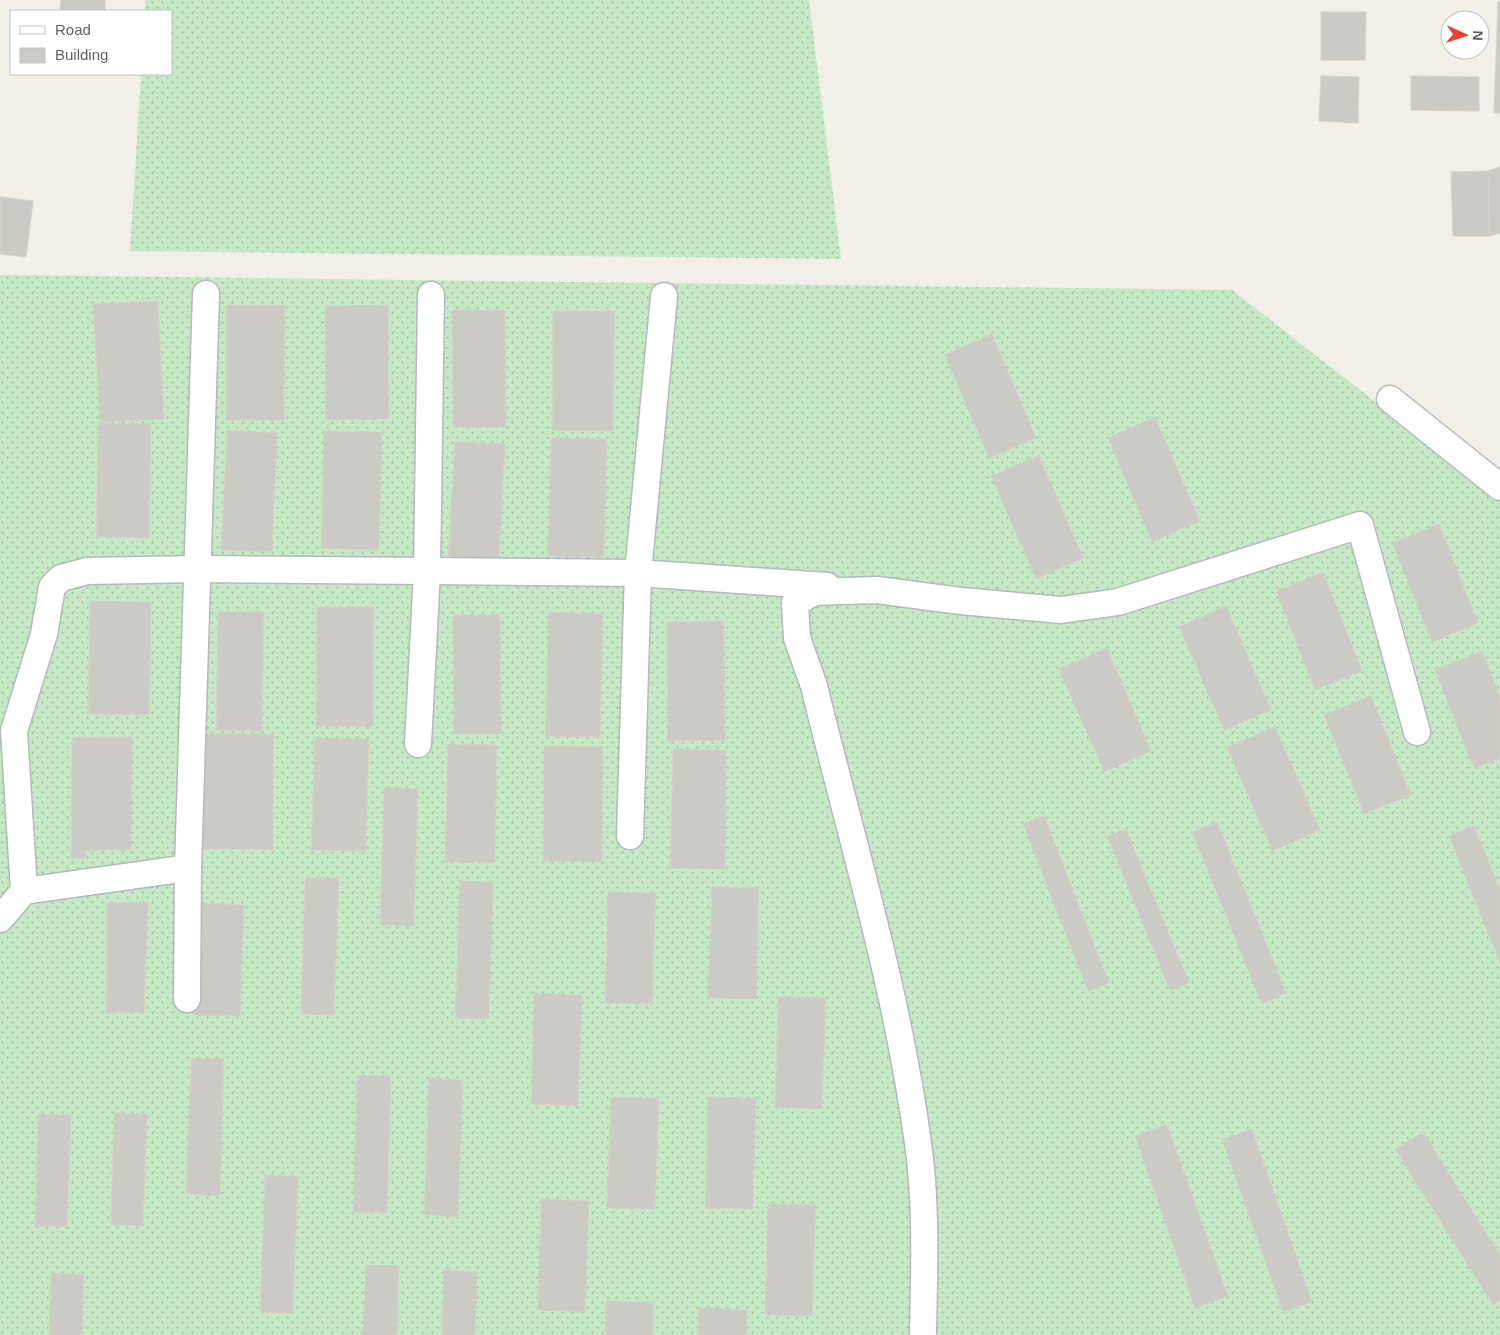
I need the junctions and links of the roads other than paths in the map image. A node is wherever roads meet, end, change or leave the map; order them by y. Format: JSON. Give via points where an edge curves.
{"nodes":[{"id":1,"x":206,"y":294,"type":"dead end"},
{"id":2,"x":431,"y":295,"type":"dead end"},
{"id":3,"x":664,"y":296,"type":"dead end"},
{"id":4,"x":1390,"y":399,"type":"dead end"},
{"id":5,"x":1500,"y":486,"type":"edge"},
{"id":6,"x":198,"y":569,"type":"junction"},
{"id":7,"x":427,"y":572,"type":"junction"},
{"id":8,"x":638,"y":573,"type":"junction"},
{"id":9,"x":877,"y":590,"type":"junction"},
{"id":10,"x":1417,"y":732,"type":"dead end"},
{"id":11,"x":418,"y":744,"type":"dead end"},
{"id":12,"x":630,"y":836,"type":"dead end"},
{"id":13,"x":188,"y":868,"type":"junction"},
{"id":14,"x":24,"y":891,"type":"junction"},
{"id":15,"x":0,"y":919,"type":"edge"},
{"id":16,"x":187,"y":999,"type":"dead end"},
{"id":17,"x":924,"y":1335,"type":"edge"}],
"edges":[{"from":1,"to":6,"type":"street"},
{"from":2,"to":7,"type":"street"},
{"from":3,"to":8,"type":"street"},
{"from":4,"to":5,"type":"street"},
{"from":6,"to":7,"type":"street"},
{"from":6,"to":13,"type":"street"},
{"from":6,"to":14,"type":"street","via":[[87,571],[61,578],[52,587],[44,634],[14,731]]},
{"from":7,"to":8,"type":"street"},
{"from":7,"to":11,"type":"street"},
{"from":8,"to":9,"type":"street"},
{"from":8,"to":12,"type":"street"},
{"from":9,"to":10,"type":"street","via":[[961,601],[1070,609],[1118,602],[1360,525]]},
{"from":9,"to":17,"type":"street","via":[[814,592],[801,599],[795,603],[796,638],[814,686],[898,1019],[918,1144],[924,1225]]},
{"from":13,"to":14,"type":"street"},
{"from":13,"to":16,"type":"street"},
{"from":14,"to":15,"type":"street"}]}
